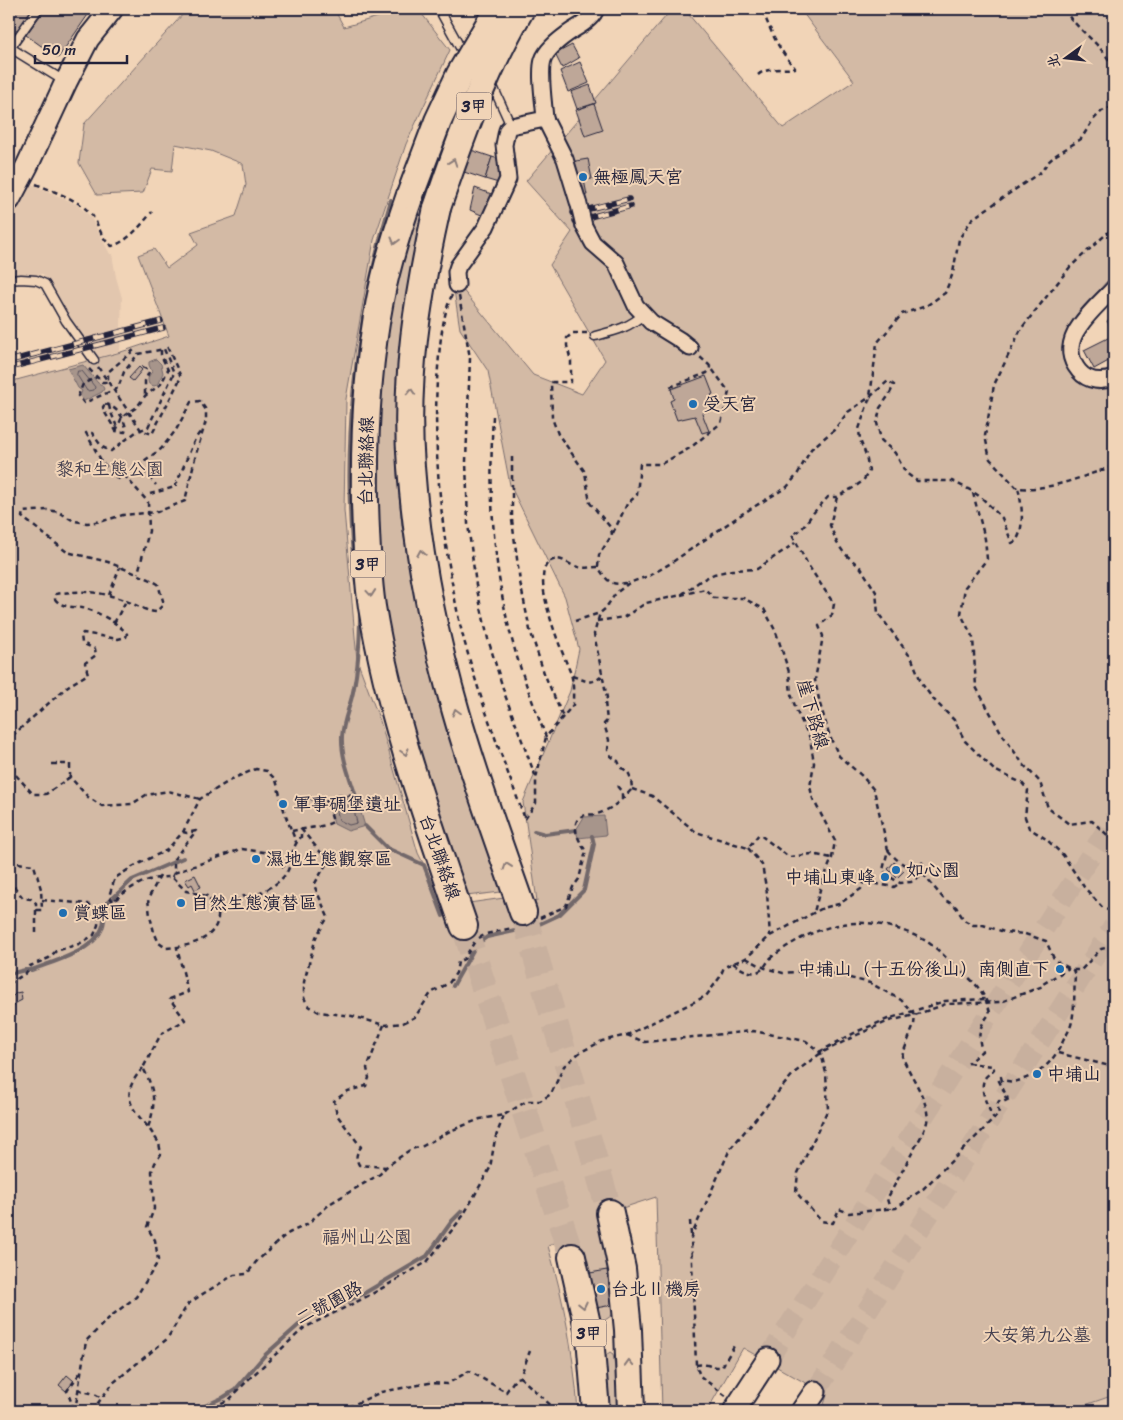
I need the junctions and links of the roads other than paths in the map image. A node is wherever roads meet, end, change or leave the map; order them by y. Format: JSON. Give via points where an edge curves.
{"nodes":[{"id":1,"x":38,"y":9,"type":"edge"},
{"id":2,"x":112,"y":9,"type":"edge"},
{"id":3,"x":440,"y":9,"type":"edge"},
{"id":4,"x":498,"y":9,"type":"edge"},
{"id":5,"x":521,"y":9,"type":"edge"},
{"id":6,"x":596,"y":9,"type":"edge"},
{"id":7,"x":10,"y":47,"type":"edge"},
{"id":8,"x":66,"y":82,"type":"junction"},
{"id":9,"x":545,"y":119,"type":"junction"},
{"id":10,"x":511,"y":126,"type":"junction"},
{"id":11,"x":9,"y":200,"type":"edge"},
{"id":12,"x":9,"y":280,"type":"edge"},
{"id":13,"x":457,"y":285,"type":"road end"},
{"id":14,"x":1114,"y":288,"type":"edge"},
{"id":15,"x":644,"y":314,"type":"junction"},
{"id":16,"x":595,"y":336,"type":"road end"},
{"id":17,"x":690,"y":348,"type":"dead end"},
{"id":18,"x":94,"y":360,"type":"road end"},
{"id":19,"x":1114,"y":378,"type":"edge"},
{"id":20,"x":525,"y":920,"type":"tunnel mouth"},
{"id":21,"x":464,"y":926,"type":"tunnel mouth"},
{"id":22,"x":610,"y":1213,"type":"tunnel mouth"},
{"id":23,"x":572,"y":1257,"type":"tunnel mouth"},
{"id":24,"x":628,"y":1330,"type":"junction"},
{"id":25,"x":590,"y":1337,"type":"junction"},
{"id":26,"x":768,"y":1359,"type":"tunnel mouth"},
{"id":27,"x":815,"y":1392,"type":"tunnel mouth"},
{"id":28,"x":736,"y":1406,"type":"edge"},
{"id":29,"x":596,"y":1411,"type":"edge"},
{"id":30,"x":631,"y":1411,"type":"edge"},
{"id":31,"x":802,"y":1411,"type":"edge"}],
"edges":[{"from":1,"to":7,"type":"lane"},
{"from":2,"to":8,"type":"main road","via":[[88,40]]},
{"from":3,"to":10,"type":"lane","via":[[462,51],[491,82]]},
{"from":4,"to":21,"type":"highway","name":"台北聯絡線","number":"3甲","one_way":true,"bridge":true,"via":[[460,74],[442,113],[397,234],[380,298],[371,356],[365,442],[366,538],[372,606],[416,787]]},
{"from":20,"to":5,"type":"highway","number":"3甲","one_way":true,"bridge":true,"via":[[455,711],[440,653],[417,533],[410,457],[412,358],[418,302],[437,208],[484,81]]},
{"from":6,"to":9,"type":"street","via":[[543,59]]},
{"from":7,"to":8,"type":"lane"},
{"from":8,"to":11,"type":"main road"},
{"from":9,"to":10,"type":"street"},
{"from":9,"to":15,"type":"street","bridge":true,"via":[[565,159],[584,226],[593,243],[616,263],[632,299]]},
{"from":10,"to":13,"type":"street","via":[[504,137],[508,179],[486,227],[458,266]]},
{"from":12,"to":18,"type":"lane","via":[[36,280],[45,284]]},
{"from":14,"to":19,"type":"street","via":[[1079,325],[1071,345],[1075,367],[1082,374],[1091,380]]},
{"from":15,"to":16,"type":"lane","via":[[622,329]]},
{"from":15,"to":17,"type":"street"},
{"from":22,"to":24,"type":"highway","number":"3甲","via":[[622,1269]]},
{"from":23,"to":25,"type":"highway","number":"3甲","one_way":true},
{"from":24,"to":25,"type":"highway"},
{"from":30,"to":24,"type":"highway","number":"3甲","one_way":true},
{"from":25,"to":29,"type":"highway","number":"3甲"},
{"from":26,"to":28,"type":"main road"},
{"from":27,"to":31,"type":"main road"}]}
